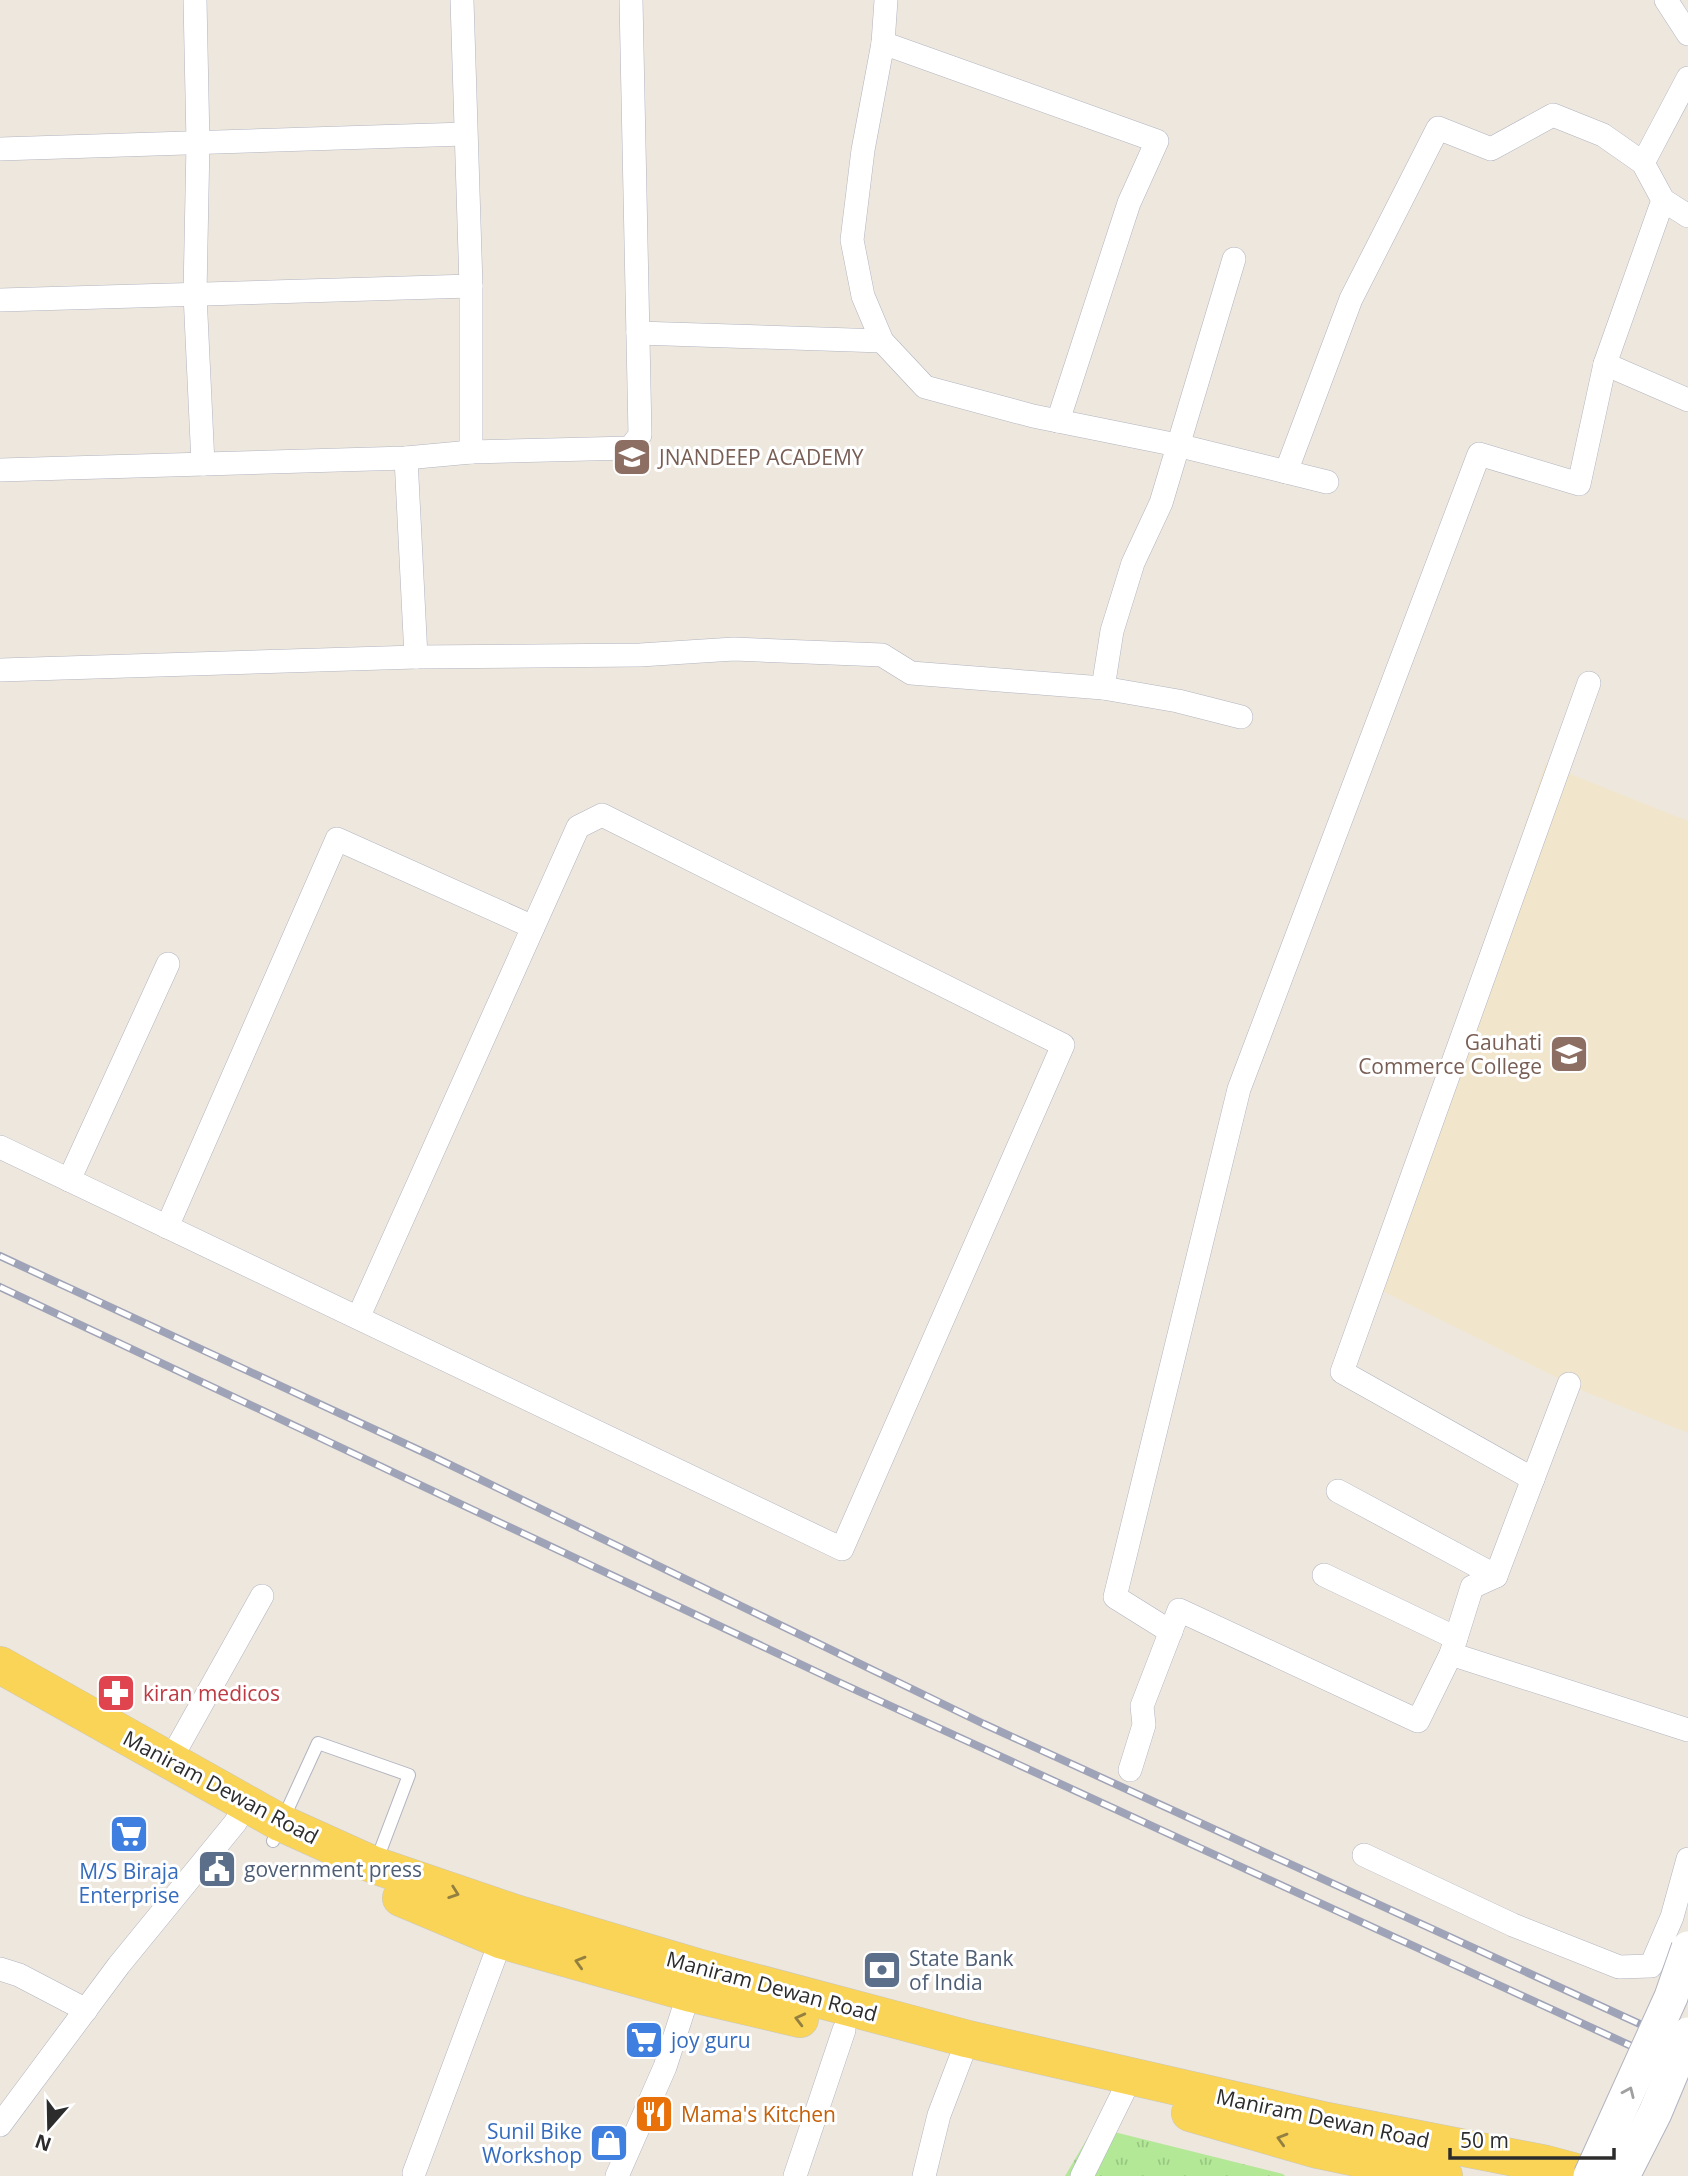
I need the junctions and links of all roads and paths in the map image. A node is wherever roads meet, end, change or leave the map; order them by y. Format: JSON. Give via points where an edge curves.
{"nodes":[{"id":1,"x":195,"y":0,"type":"edge"},
{"id":2,"x":462,"y":0,"type":"edge"},
{"id":3,"x":631,"y":0,"type":"edge"},
{"id":4,"x":886,"y":0,"type":"edge"},
{"id":5,"x":1666,"y":0,"type":"edge"},
{"id":6,"x":1688,"y":34,"type":"edge"},
{"id":7,"x":883,"y":43,"type":"junction"},
{"id":8,"x":1688,"y":78,"type":"edge"},
{"id":9,"x":465,"y":134,"type":"junction"},
{"id":10,"x":198,"y":143,"type":"junction"},
{"id":11,"x":0,"y":149,"type":"edge"},
{"id":12,"x":1643,"y":163,"type":"junction"},
{"id":13,"x":1663,"y":200,"type":"junction"},
{"id":14,"x":1688,"y":216,"type":"edge"},
{"id":15,"x":1234,"y":258,"type":"dead end"},
{"id":16,"x":471,"y":286,"type":"junction"},
{"id":17,"x":195,"y":293,"type":"junction"},
{"id":18,"x":0,"y":300,"type":"edge"},
{"id":19,"x":638,"y":333,"type":"junction"},
{"id":20,"x":882,"y":341,"type":"junction"},
{"id":21,"x":1605,"y":364,"type":"junction"},
{"id":22,"x":1688,"y":400,"type":"edge"},
{"id":23,"x":1058,"y":421,"type":"junction"},
{"id":24,"x":1177,"y":445,"type":"junction"},
{"id":25,"x":471,"y":452,"type":"junction"},
{"id":26,"x":406,"y":458,"type":"junction"},
{"id":27,"x":203,"y":464,"type":"junction"},
{"id":28,"x":0,"y":470,"type":"edge"},
{"id":29,"x":1286,"y":472,"type":"junction"},
{"id":30,"x":1327,"y":482,"type":"dead end"},
{"id":31,"x":416,"y":657,"type":"junction"},
{"id":32,"x":0,"y":670,"type":"edge"},
{"id":33,"x":1589,"y":683,"type":"dead end"},
{"id":34,"x":1103,"y":688,"type":"junction"},
{"id":35,"x":1241,"y":717,"type":"dead end"},
{"id":36,"x":533,"y":927,"type":"junction"},
{"id":37,"x":168,"y":964,"type":"dead end"},
{"id":38,"x":0,"y":1147,"type":"edge"},
{"id":39,"x":69,"y":1180,"type":"junction"},
{"id":40,"x":167,"y":1227,"type":"junction"},
{"id":41,"x":358,"y":1318,"type":"junction"},
{"id":42,"x":1569,"y":1384,"type":"dead end"},
{"id":43,"x":1533,"y":1479,"type":"junction"},
{"id":44,"x":1338,"y":1491,"type":"dead end"},
{"id":45,"x":1324,"y":1575,"type":"dead end"},
{"id":46,"x":1496,"y":1576,"type":"junction"},
{"id":47,"x":262,"y":1596,"type":"dead end"},
{"id":48,"x":1171,"y":1632,"type":"junction"},
{"id":49,"x":1453,"y":1646,"type":"junction"},
{"id":50,"x":0,"y":1665,"type":"edge"},
{"id":51,"x":0,"y":1687,"type":"edge"},
{"id":52,"x":1688,"y":1730,"type":"edge"},
{"id":53,"x":166,"y":1759,"type":"junction"},
{"id":54,"x":1130,"y":1770,"type":"dead end"},
{"id":55,"x":241,"y":1814,"type":"junction"},
{"id":56,"x":277,"y":1832,"type":"junction"},
{"id":57,"x":1364,"y":1855,"type":"dead end"},
{"id":58,"x":1688,"y":1859,"type":"edge"},
{"id":59,"x":374,"y":1865,"type":"junction"},
{"id":60,"x":501,"y":1940,"type":"junction"},
{"id":61,"x":1688,"y":1948,"type":"edge"},
{"id":62,"x":0,"y":1969,"type":"edge"},
{"id":63,"x":693,"y":1980,"type":"junction"},
{"id":64,"x":86,"y":2010,"type":"junction"},
{"id":65,"x":844,"y":2030,"type":"junction"},
{"id":66,"x":1688,"y":2034,"type":"edge"},
{"id":67,"x":965,"y":2048,"type":"junction"},
{"id":68,"x":1123,"y":2093,"type":"junction"},
{"id":69,"x":0,"y":2125,"type":"edge"},
{"id":70,"x":1326,"y":2149,"type":"edge"},
{"id":71,"x":414,"y":2173,"type":"dead end"},
{"id":72,"x":617,"y":2176,"type":"edge"},
{"id":73,"x":795,"y":2176,"type":"edge"},
{"id":74,"x":924,"y":2176,"type":"edge"},
{"id":75,"x":1082,"y":2176,"type":"edge"},
{"id":76,"x":1444,"y":2176,"type":"edge"},
{"id":77,"x":1590,"y":2176,"type":"edge"},
{"id":78,"x":1623,"y":2176,"type":"edge"}],
"edges":[{"from":1,"to":10,"type":"street"},
{"from":2,"to":9,"type":"street"},
{"from":3,"to":19,"type":"street"},
{"from":4,"to":7,"type":"street"},
{"from":5,"to":6,"type":"street"},
{"from":7,"to":20,"type":"street","via":[[852,240],[863,296]]},
{"from":7,"to":23,"type":"street","via":[[1157,141],[1129,203]]},
{"from":8,"to":12,"type":"street"},
{"from":9,"to":10,"type":"street"},
{"from":9,"to":16,"type":"street"},
{"from":10,"to":11,"type":"street"},
{"from":10,"to":17,"type":"street"},
{"from":12,"to":13,"type":"street"},
{"from":12,"to":29,"type":"street","via":[[1604,135],[1553,115],[1491,149],[1438,128],[1351,299]]},
{"from":13,"to":14,"type":"street"},
{"from":13,"to":21,"type":"street"},
{"from":15,"to":24,"type":"street"},
{"from":16,"to":17,"type":"street"},
{"from":16,"to":25,"type":"street"},
{"from":17,"to":18,"type":"street"},
{"from":17,"to":27,"type":"street"},
{"from":19,"to":20,"type":"street"},
{"from":19,"to":25,"type":"street","via":[[640,435],[630,448]]},
{"from":20,"to":23,"type":"street","via":[[925,387]]},
{"from":21,"to":22,"type":"street"},
{"from":21,"to":48,"type":"street","via":[[1579,484],[1479,454],[1239,1089],[1115,1597]]},
{"from":23,"to":24,"type":"street"},
{"from":24,"to":29,"type":"street"},
{"from":24,"to":34,"type":"street","via":[[1161,503],[1133,563],[1115,620]]},
{"from":25,"to":26,"type":"street"},
{"from":26,"to":27,"type":"street"},
{"from":26,"to":31,"type":"street"},
{"from":27,"to":28,"type":"street"},
{"from":29,"to":30,"type":"street"},
{"from":31,"to":32,"type":"street"},
{"from":31,"to":34,"type":"street","via":[[640,655],[734,649],[882,655],[911,673]]},
{"from":33,"to":43,"type":"street","via":[[1342,1372]]},
{"from":34,"to":35,"type":"street"},
{"from":36,"to":40,"type":"street","via":[[337,839]]},
{"from":36,"to":41,"type":"street"},
{"from":36,"to":41,"type":"street","via":[[578,827],[602,815],[1063,1045],[842,1549]]},
{"from":37,"to":39,"type":"street"},
{"from":38,"to":39,"type":"street"},
{"from":39,"to":40,"type":"street"},
{"from":40,"to":41,"type":"street"},
{"from":42,"to":43,"type":"street"},
{"from":43,"to":46,"type":"street"},
{"from":44,"to":46,"type":"street"},
{"from":45,"to":49,"type":"street"},
{"from":46,"to":49,"type":"street","via":[[1472,1587]]},
{"from":47,"to":53,"type":"street","via":[[177,1748]]},
{"from":48,"to":49,"type":"street","via":[[1179,1610],[1418,1721]]},
{"from":48,"to":54,"type":"street","via":[[1142,1706],[1144,1725]]},
{"from":49,"to":52,"type":"street"},
{"from":50,"to":53,"type":"main road","name":"Maniram Dewan Road"},
{"from":51,"to":55,"type":"main road","name":"Maniram Dewan Road","via":[[161,1777]]},
{"from":53,"to":55,"type":"main road","name":"Maniram Dewan Road"},
{"from":55,"to":56,"type":"main road","name":"Maniram Dewan Road"},
{"from":55,"to":64,"type":"street"},
{"from":56,"to":59,"type":"main road","name":"Maniram Dewan Road"},
{"from":56,"to":59,"type":"lane","via":[[318,1743],[409,1775]]},
{"from":56,"to":60,"type":"main road","name":"Maniram Dewan Road","via":[[368,1884]]},
{"from":57,"to":58,"type":"street","via":[[1513,1925],[1619,1967],[1651,1966],[1672,1917]]},
{"from":59,"to":63,"type":"main road","name":"Maniram Dewan Road","one_way":true},
{"from":63,"to":60,"type":"main road","name":"Maniram Dewan Road","one_way":true},
{"from":60,"to":71,"type":"street"},
{"from":77,"to":61,"type":"main road","one_way":true,"bridge":true,"via":[[1671,1997]]},
{"from":62,"to":64,"type":"street"},
{"from":65,"to":63,"type":"main road","name":"Maniram Dewan Road","one_way":true},
{"from":63,"to":67,"type":"main road","name":"Maniram Dewan Road"},
{"from":63,"to":72,"type":"street","via":[[665,2067]]},
{"from":64,"to":69,"type":"street"},
{"from":65,"to":67,"type":"main road","name":"Maniram Dewan Road"},
{"from":65,"to":73,"type":"street"},
{"from":66,"to":78,"type":"main road","bridge":true},
{"from":67,"to":68,"type":"main road","name":"Maniram Dewan Road"},
{"from":67,"to":70,"type":"main road","name":"Maniram Dewan Road"},
{"from":67,"to":74,"type":"street","via":[[939,2115]]},
{"from":70,"to":68,"type":"main road","name":"Maniram Dewan Road","one_way":true},
{"from":68,"to":75,"type":"street"},
{"from":70,"to":76,"type":"main road","name":"Maniram Dewan Road"},
{"from":70,"to":77,"type":"main road","name":"Maniram Dewan Road","via":[[1546,2164]]}]}
